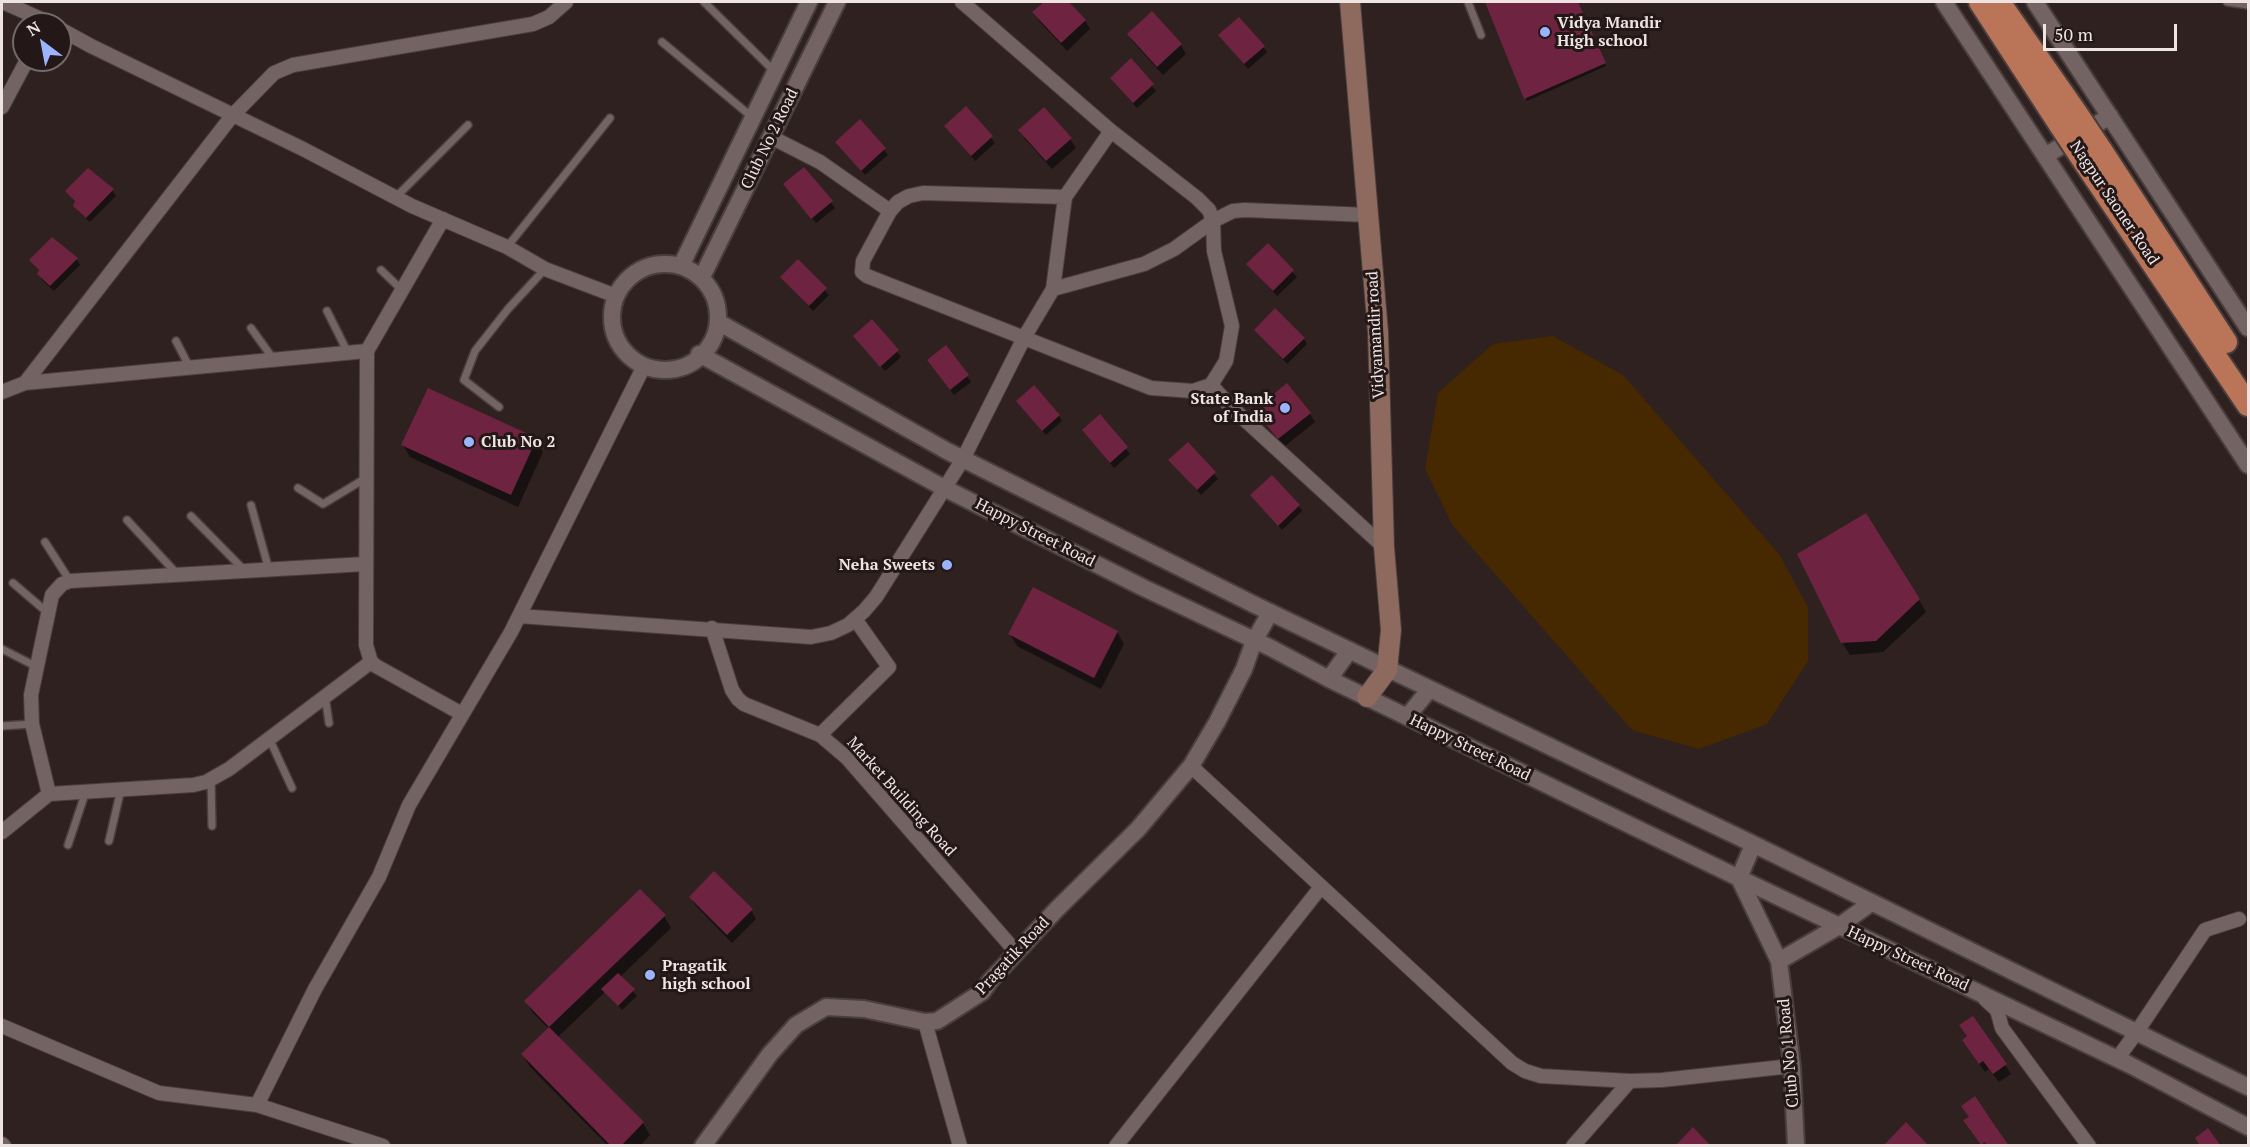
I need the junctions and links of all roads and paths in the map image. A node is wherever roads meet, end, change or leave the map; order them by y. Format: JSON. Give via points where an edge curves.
{"nodes":[{"id":1,"x":3,"y":2,"type":"edge"},
{"id":2,"x":566,"y":2,"type":"edge"},
{"id":3,"x":704,"y":2,"type":"edge"},
{"id":4,"x":809,"y":2,"type":"edge"},
{"id":5,"x":837,"y":2,"type":"edge"},
{"id":6,"x":962,"y":2,"type":"edge"},
{"id":7,"x":1350,"y":2,"type":"edge"},
{"id":8,"x":1468,"y":2,"type":"edge"},
{"id":9,"x":1944,"y":2,"type":"edge"},
{"id":10,"x":1980,"y":2,"type":"edge"},
{"id":11,"x":1999,"y":2,"type":"edge"},
{"id":12,"x":2035,"y":2,"type":"edge"},
{"id":13,"x":2227,"y":2,"type":"edge"},
{"id":14,"x":2248,"y":5,"type":"edge"},
{"id":15,"x":24,"y":12,"type":"edge"},
{"id":16,"x":1481,"y":35,"type":"dead end"},
{"id":17,"x":72,"y":36,"type":"edge"},
{"id":18,"x":662,"y":42,"type":"dead end"},
{"id":19,"x":21,"y":72,"type":"edge"},
{"id":20,"x":775,"y":72,"type":"junction"},
{"id":21,"x":2,"y":107,"type":"edge"},
{"id":22,"x":232,"y":116,"type":"junction"},
{"id":23,"x":2110,"y":116,"type":"junction"},
{"id":24,"x":610,"y":118,"type":"dead end"},
{"id":25,"x":753,"y":118,"type":"junction"},
{"id":26,"x":2068,"y":119,"type":"junction"},
{"id":27,"x":468,"y":125,"type":"dead end"},
{"id":28,"x":1112,"y":131,"type":"junction"},
{"id":29,"x":771,"y":137,"type":"junction"},
{"id":30,"x":2092,"y":155,"type":"junction"},
{"id":31,"x":2045,"y":156,"type":"junction"},
{"id":32,"x":396,"y":197,"type":"junction"},
{"id":33,"x":1065,"y":197,"type":"junction"},
{"id":34,"x":890,"y":211,"type":"junction"},
{"id":35,"x":1368,"y":215,"type":"junction"},
{"id":36,"x":443,"y":219,"type":"junction"},
{"id":37,"x":1213,"y":221,"type":"junction"},
{"id":38,"x":507,"y":247,"type":"junction"},
{"id":39,"x":681,"y":266,"type":"junction"},
{"id":40,"x":544,"y":269,"type":"junction"},
{"id":41,"x":381,"y":270,"type":"dead end"},
{"id":42,"x":702,"y":277,"type":"junction"},
{"id":43,"x":1053,"y":289,"type":"junction"},
{"id":44,"x":402,"y":290,"type":"junction"},
{"id":45,"x":616,"y":296,"type":"junction"},
{"id":46,"x":327,"y":311,"type":"dead end"},
{"id":47,"x":718,"y":322,"type":"junction"},
{"id":48,"x":251,"y":328,"type":"dead end"},
{"id":49,"x":2248,"y":328,"type":"edge"},
{"id":50,"x":1025,"y":336,"type":"junction"},
{"id":51,"x":176,"y":340,"type":"dead end"},
{"id":52,"x":367,"y":351,"type":"junction"},
{"id":53,"x":348,"y":353,"type":"junction"},
{"id":54,"x":699,"y":354,"type":"junction"},
{"id":55,"x":274,"y":360,"type":"junction"},
{"id":56,"x":644,"y":366,"type":"junction"},
{"id":57,"x":190,"y":368,"type":"junction"},
{"id":58,"x":2248,"y":376,"type":"edge"},
{"id":59,"x":25,"y":383,"type":"junction"},
{"id":60,"x":1211,"y":385,"type":"junction"},
{"id":61,"x":2,"y":392,"type":"edge"},
{"id":62,"x":2248,"y":405,"type":"edge"},
{"id":63,"x":499,"y":407,"type":"dead end"},
{"id":64,"x":963,"y":459,"type":"junction"},
{"id":65,"x":2248,"y":465,"type":"edge"},
{"id":66,"x":366,"y":478,"type":"junction"},
{"id":67,"x":298,"y":488,"type":"dead end"},
{"id":68,"x":944,"y":488,"type":"junction"},
{"id":69,"x":251,"y":505,"type":"dead end"},
{"id":70,"x":191,"y":516,"type":"dead end"},
{"id":71,"x":127,"y":520,"type":"dead end"},
{"id":72,"x":45,"y":542,"type":"dead end"},
{"id":73,"x":1384,"y":547,"type":"junction"},
{"id":74,"x":365,"y":564,"type":"junction"},
{"id":75,"x":269,"y":570,"type":"junction"},
{"id":76,"x":245,"y":571,"type":"junction"},
{"id":77,"x":178,"y":575,"type":"junction"},
{"id":78,"x":70,"y":581,"type":"junction"},
{"id":79,"x":13,"y":583,"type":"dead end"},
{"id":80,"x":1270,"y":612,"type":"junction"},
{"id":81,"x":48,"y":613,"type":"junction"},
{"id":82,"x":519,"y":616,"type":"junction"},
{"id":83,"x":855,"y":619,"type":"junction"},
{"id":84,"x":712,"y":628,"type":"junction"},
{"id":85,"x":1254,"y":641,"type":"junction"},
{"id":86,"x":2,"y":649,"type":"edge"},
{"id":87,"x":1349,"y":651,"type":"junction"},
{"id":88,"x":371,"y":662,"type":"junction"},
{"id":89,"x":37,"y":667,"type":"junction"},
{"id":90,"x":1387,"y":670,"type":"junction"},
{"id":91,"x":1329,"y":679,"type":"junction"},
{"id":92,"x":1429,"y":690,"type":"junction"},
{"id":93,"x":325,"y":696,"type":"junction"},
{"id":94,"x":1367,"y":697,"type":"junction"},
{"id":95,"x":462,"y":714,"type":"junction"},
{"id":96,"x":1407,"y":717,"type":"junction"},
{"id":97,"x":329,"y":723,"type":"dead end"},
{"id":98,"x":32,"y":724,"type":"junction"},
{"id":99,"x":2,"y":726,"type":"edge"},
{"id":100,"x":820,"y":735,"type":"junction"},
{"id":101,"x":269,"y":738,"type":"junction"},
{"id":102,"x":1191,"y":766,"type":"junction"},
{"id":103,"x":211,"y":780,"type":"junction"},
{"id":104,"x":292,"y":788,"type":"dead end"},
{"id":105,"x":121,"y":789,"type":"junction"},
{"id":106,"x":86,"y":791,"type":"junction"},
{"id":107,"x":49,"y":795,"type":"junction"},
{"id":108,"x":212,"y":826,"type":"dead end"},
{"id":109,"x":2,"y":832,"type":"edge"},
{"id":110,"x":109,"y":841,"type":"dead end"},
{"id":111,"x":68,"y":845,"type":"dead end"},
{"id":112,"x":1753,"y":845,"type":"junction"},
{"id":113,"x":1739,"y":878,"type":"junction"},
{"id":114,"x":1321,"y":887,"type":"junction"},
{"id":115,"x":1871,"y":903,"type":"junction"},
{"id":116,"x":2239,"y":919,"type":"dead end"},
{"id":117,"x":1839,"y":926,"type":"junction"},
{"id":118,"x":1017,"y":953,"type":"junction"},
{"id":119,"x":1779,"y":961,"type":"junction"},
{"id":120,"x":1976,"y":991,"type":"junction"},
{"id":121,"x":926,"y":1022,"type":"junction"},
{"id":122,"x":2,"y":1026,"type":"edge"},
{"id":123,"x":2136,"y":1034,"type":"junction"},
{"id":124,"x":2117,"y":1059,"type":"junction"},
{"id":125,"x":1792,"y":1066,"type":"junction"},
{"id":126,"x":1630,"y":1081,"type":"junction"},
{"id":127,"x":2248,"y":1087,"type":"edge"},
{"id":128,"x":258,"y":1105,"type":"junction"},
{"id":129,"x":2248,"y":1126,"type":"edge"},
{"id":130,"x":383,"y":1146,"type":"edge"},
{"id":131,"x":703,"y":1146,"type":"edge"},
{"id":132,"x":960,"y":1146,"type":"edge"},
{"id":133,"x":1116,"y":1146,"type":"edge"},
{"id":134,"x":1573,"y":1146,"type":"edge"},
{"id":135,"x":1796,"y":1146,"type":"edge"},
{"id":136,"x":2089,"y":1146,"type":"edge"}],
"edges":[{"from":1,"to":15,"type":"street"},
{"from":2,"to":22,"type":"street","via":[[549,17],[533,24],[282,68]]},
{"from":3,"to":20,"type":"lane"},
{"from":4,"to":20,"type":"street","name":"Club No 2 Road"},
{"from":5,"to":29,"type":"street","name":"Club No 2 Road"},
{"from":6,"to":28,"type":"street"},
{"from":7,"to":35,"type":"main road","name":"Vidyamandir road"},
{"from":8,"to":16,"type":"lane"},
{"from":9,"to":31,"type":"street"},
{"from":10,"to":26,"type":"highway","name":"Nagpur Saoner Road"},
{"from":11,"to":26,"type":"highway","name":"Nagpur Saoner Road"},
{"from":12,"to":23,"type":"street"},
{"from":13,"to":14,"type":"lane"},
{"from":17,"to":22,"type":"street"},
{"from":18,"to":25,"type":"lane"},
{"from":19,"to":21,"type":"street"},
{"from":20,"to":25,"type":"street","name":"Club No 2 Road"},
{"from":22,"to":32,"type":"street"},
{"from":22,"to":59,"type":"street"},
{"from":23,"to":31,"type":"street"},
{"from":23,"to":49,"type":"street"},
{"from":24,"to":38,"type":"lane"},
{"from":25,"to":39,"type":"street","name":"Club No 2 Road"},
{"from":26,"to":30,"type":"highway","name":"Nagpur Saoner Road","bridge":true},
{"from":27,"to":32,"type":"lane"},
{"from":28,"to":33,"type":"street"},
{"from":28,"to":37,"type":"street","via":[[1197,198]]},
{"from":29,"to":34,"type":"street","via":[[820,162]]},
{"from":29,"to":42,"type":"street","name":"Club No 2 Road"},
{"from":30,"to":58,"type":"highway","name":"Nagpur Saoner Road"},
{"from":30,"to":62,"type":"highway","name":"Nagpur Saoner Road"},
{"from":31,"to":65,"type":"street"},
{"from":32,"to":36,"type":"street"},
{"from":33,"to":34,"type":"street","via":[[923,193],[904,199]]},
{"from":33,"to":43,"type":"street"},
{"from":34,"to":50,"type":"street","via":[[862,261],[862,272]]},
{"from":35,"to":37,"type":"street","via":[[1245,210]]},
{"from":35,"to":73,"type":"main road","name":"Vidyamandir road","via":[[1378,332]]},
{"from":36,"to":38,"type":"street"},
{"from":36,"to":44,"type":"street"},
{"from":37,"to":43,"type":"street","via":[[1174,249],[1143,264]]},
{"from":37,"to":60,"type":"street","via":[[1214,251],[1232,326],[1226,361]]},
{"from":38,"to":40,"type":"street"},
{"from":39,"to":42,"type":"street"},
{"from":39,"to":45,"type":"street","via":[[663,263],[647,267],[632,275]]},
{"from":40,"to":45,"type":"street"},
{"from":40,"to":63,"type":"lane","via":[[476,351],[464,380]]},
{"from":41,"to":44,"type":"lane"},
{"from":42,"to":47,"type":"street","via":[[717,304]]},
{"from":43,"to":50,"type":"street"},
{"from":44,"to":52,"type":"street"},
{"from":45,"to":56,"type":"street","via":[[612,319],[615,335],[623,350]]},
{"from":46,"to":53,"type":"lane"},
{"from":47,"to":54,"type":"street","via":[[714,339]]},
{"from":47,"to":64,"type":"street","name":"Happy Street Road"},
{"from":48,"to":55,"type":"lane"},
{"from":50,"to":60,"type":"street","via":[[1151,388],[1193,391]]},
{"from":50,"to":64,"type":"street"},
{"from":51,"to":57,"type":"lane"},
{"from":52,"to":53,"type":"street"},
{"from":52,"to":66,"type":"street"},
{"from":53,"to":55,"type":"street"},
{"from":54,"to":56,"type":"street","via":[[688,365],[670,370]]},
{"from":54,"to":68,"type":"street","name":"Happy Street Road"},
{"from":55,"to":57,"type":"street"},
{"from":56,"to":82,"type":"street"},
{"from":57,"to":59,"type":"street"},
{"from":59,"to":61,"type":"street"},
{"from":60,"to":73,"type":"street"},
{"from":64,"to":68,"type":"street"},
{"from":64,"to":80,"type":"street","name":"Happy Street Road"},
{"from":66,"to":67,"type":"lane","via":[[323,504]]},
{"from":66,"to":74,"type":"street"},
{"from":68,"to":83,"type":"street","via":[[876,597]]},
{"from":68,"to":85,"type":"street","name":"Happy Street Road"},
{"from":69,"to":75,"type":"lane"},
{"from":70,"to":76,"type":"lane"},
{"from":71,"to":77,"type":"lane"},
{"from":72,"to":78,"type":"lane"},
{"from":73,"to":90,"type":"main road","name":"Vidyamandir road","via":[[1391,630]]},
{"from":74,"to":75,"type":"street"},
{"from":74,"to":88,"type":"street","via":[[366,645]]},
{"from":75,"to":76,"type":"street"},
{"from":76,"to":77,"type":"street"},
{"from":77,"to":78,"type":"street"},
{"from":78,"to":81,"type":"street","via":[[52,595]]},
{"from":79,"to":81,"type":"lane"},
{"from":80,"to":85,"type":"street","name":"Pragatik Road"},
{"from":80,"to":87,"type":"street","name":"Happy Street Road"},
{"from":81,"to":89,"type":"street"},
{"from":82,"to":84,"type":"street"},
{"from":82,"to":95,"type":"street"},
{"from":83,"to":84,"type":"street","via":[[831,633],[811,637]]},
{"from":83,"to":100,"type":"street","via":[[889,667]]},
{"from":84,"to":100,"type":"street","name":"Market Building Road","via":[[738,699]]},
{"from":85,"to":91,"type":"street","name":"Happy Street Road"},
{"from":85,"to":102,"type":"street","name":"Pragatik Road","via":[[1239,680]]},
{"from":86,"to":89,"type":"lane"},
{"from":87,"to":90,"type":"street","name":"Happy Street Road"},
{"from":87,"to":91,"type":"street"},
{"from":88,"to":93,"type":"street"},
{"from":88,"to":95,"type":"street"},
{"from":89,"to":98,"type":"street","via":[[31,695]]},
{"from":90,"to":92,"type":"street","name":"Happy Street Road"},
{"from":90,"to":94,"type":"main road"},
{"from":91,"to":94,"type":"street","name":"Happy Street Road"},
{"from":92,"to":96,"type":"street"},
{"from":92,"to":112,"type":"street","name":"Happy Street Road"},
{"from":93,"to":97,"type":"lane"},
{"from":93,"to":101,"type":"street"},
{"from":94,"to":96,"type":"street","name":"Happy Street Road"},
{"from":95,"to":128,"type":"street","via":[[409,805],[379,877],[315,989]]},
{"from":96,"to":113,"type":"street","name":"Happy Street Road"},
{"from":98,"to":99,"type":"lane"},
{"from":98,"to":107,"type":"street"},
{"from":100,"to":118,"type":"street","name":"Market Building Road","via":[[847,758]]},
{"from":101,"to":103,"type":"street"},
{"from":101,"to":104,"type":"lane"},
{"from":102,"to":114,"type":"street"},
{"from":102,"to":118,"type":"street","name":"Pragatik Road","via":[[1137,829]]},
{"from":103,"to":105,"type":"street","via":[[192,785]]},
{"from":103,"to":108,"type":"lane"},
{"from":105,"to":106,"type":"street"},
{"from":105,"to":110,"type":"lane"},
{"from":106,"to":107,"type":"street"},
{"from":106,"to":111,"type":"lane"},
{"from":107,"to":109,"type":"street"},
{"from":112,"to":113,"type":"street"},
{"from":112,"to":115,"type":"street","name":"Happy Street Road"},
{"from":113,"to":117,"type":"street","name":"Happy Street Road"},
{"from":113,"to":119,"type":"street","name":"Club No 1 Road"},
{"from":114,"to":126,"type":"street","via":[[1512,1063],[1541,1076]]},
{"from":114,"to":133,"type":"street"},
{"from":115,"to":117,"type":"street"},
{"from":115,"to":123,"type":"street","name":"Happy Street Road"},
{"from":116,"to":123,"type":"street","via":[[2205,930]]},
{"from":117,"to":119,"type":"street"},
{"from":117,"to":120,"type":"street","name":"Happy Street Road"},
{"from":118,"to":121,"type":"street","name":"Pragatik Road","via":[[982,992],[937,1021]]},
{"from":119,"to":125,"type":"street","name":"Club No 1 Road"},
{"from":120,"to":124,"type":"street","name":"Happy Street Road"},
{"from":120,"to":136,"type":"street","via":[[1997,1010],[2002,1028]]},
{"from":121,"to":131,"type":"street","via":[[864,1009],[826,1007],[796,1025],[770,1054]]},
{"from":121,"to":132,"type":"street"},
{"from":122,"to":128,"type":"street","via":[[159,1093]]},
{"from":123,"to":124,"type":"street"},
{"from":123,"to":127,"type":"street","name":"Happy Street Road"},
{"from":124,"to":129,"type":"street","name":"Happy Street Road"},
{"from":125,"to":126,"type":"street"},
{"from":125,"to":135,"type":"street","name":"Club No 1 Road"},
{"from":126,"to":134,"type":"street"},
{"from":128,"to":130,"type":"street"}]}
